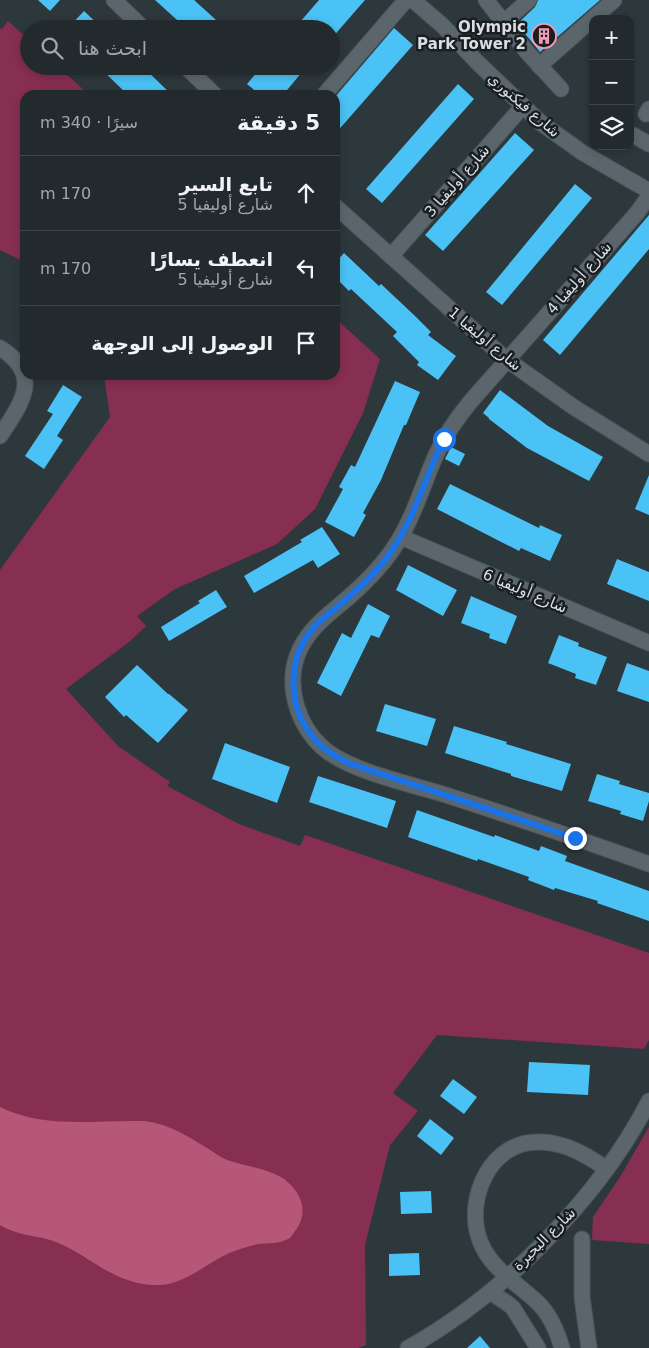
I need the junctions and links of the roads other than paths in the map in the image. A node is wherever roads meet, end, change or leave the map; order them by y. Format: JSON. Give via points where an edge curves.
{"nodes":[{"id":1,"x":114,"y":0,"type":"edge"},
{"id":2,"x":406,"y":0,"type":"edge"},
{"id":3,"x":413,"y":0,"type":"edge"},
{"id":4,"x":486,"y":0,"type":"edge"},
{"id":5,"x":529,"y":0,"type":"edge"},
{"id":6,"x":614,"y":0,"type":"edge"},
{"id":7,"x":135,"y":20,"type":"edge"},
{"id":8,"x":503,"y":23,"type":"junction"},
{"id":9,"x":539,"y":66,"type":"junction"},
{"id":10,"x":195,"y":75,"type":"edge"},
{"id":11,"x":561,"y":89,"type":"dead end"},
{"id":12,"x":211,"y":90,"type":"edge"},
{"id":13,"x":328,"y":90,"type":"edge"},
{"id":14,"x":523,"y":106,"type":"junction"},
{"id":15,"x":634,"y":136,"type":"edge"},
{"id":16,"x":649,"y":144,"type":"edge"},
{"id":17,"x":649,"y":191,"type":"edge"},
{"id":18,"x":649,"y":196,"type":"edge"},
{"id":19,"x":340,"y":210,"type":"edge"},
{"id":20,"x":391,"y":256,"type":"junction"},
{"id":21,"x":0,"y":348,"type":"edge"},
{"id":22,"x":508,"y":360,"type":"junction"},
{"id":23,"x":20,"y":366,"type":"edge"},
{"id":24,"x":24,"y":380,"type":"edge"},
{"id":25,"x":0,"y":436,"type":"edge"},
{"id":26,"x":649,"y":454,"type":"edge"},
{"id":27,"x":401,"y":537,"type":"junction"},
{"id":28,"x":649,"y":643,"type":"edge"},
{"id":29,"x":649,"y":864,"type":"edge"},
{"id":30,"x":649,"y":1101,"type":"edge"},
{"id":31,"x":607,"y":1169,"type":"junction"},
{"id":32,"x":582,"y":1239,"type":"dead end"},
{"id":33,"x":506,"y":1276,"type":"junction"},
{"id":34,"x":490,"y":1292,"type":"junction"},
{"id":35,"x":408,"y":1348,"type":"edge"},
{"id":36,"x":538,"y":1348,"type":"edge"},
{"id":37,"x":562,"y":1348,"type":"edge"},
{"id":38,"x":589,"y":1348,"type":"edge"}],
"edges":[{"from":1,"to":7,"type":"street"},
{"from":2,"to":13,"type":"street"},
{"from":3,"to":14,"type":"street","name":"شارع فيكتوري"},
{"from":4,"to":8,"type":"street"},
{"from":5,"to":8,"type":"street"},
{"from":6,"to":9,"type":"street"},
{"from":8,"to":9,"type":"street"},
{"from":9,"to":11,"type":"street"},
{"from":10,"to":12,"type":"street"},
{"from":14,"to":17,"type":"street","name":"شارع فيكتوري","via":[[569,144]]},
{"from":14,"to":20,"type":"street","name":"شارع أوليفيا 3"},
{"from":15,"to":16,"type":"street"},
{"from":18,"to":22,"type":"street","name":"شارع أوليفيا 4"},
{"from":19,"to":20,"type":"street","name":"شارع أوليفيا 1"},
{"from":20,"to":22,"type":"street","name":"شارع أوليفيا 1"},
{"from":21,"to":23,"type":"street"},
{"from":22,"to":26,"type":"street","name":"شارع أوليفيا 1","via":[[575,408]]},
{"from":22,"to":27,"type":"street","name":"شارع أوليفيا 4","via":[[449,430]]},
{"from":24,"to":25,"type":"street","via":[[25,388],[19,407]]},
{"from":27,"to":28,"type":"street","name":"شارع أوليفيا 6"},
{"from":27,"to":29,"type":"street","name":"شارع أوليفيا 4","via":[[377,570],[314,627],[304,641],[293,674],[294,692],[297,709],[313,737],[335,757],[363,769]]},
{"from":30,"to":31,"type":"street","name":"شارع البحيرة"},
{"from":31,"to":33,"type":"street","name":"شارع البحيرة","via":[[552,1234]]},
{"from":31,"to":33,"type":"street","via":[[582,1152],[554,1143],[524,1143],[499,1157],[482,1180],[475,1209],[480,1241],[487,1255]]},
{"from":32,"to":38,"type":"street","via":[[582,1297]]},
{"from":33,"to":34,"type":"street","name":"شارع البحيرة"},
{"from":33,"to":37,"type":"street","via":[[545,1311]]},
{"from":34,"to":35,"type":"street","name":"شارع البحيرة"},
{"from":34,"to":36,"type":"street","via":[[513,1308]]}]}
